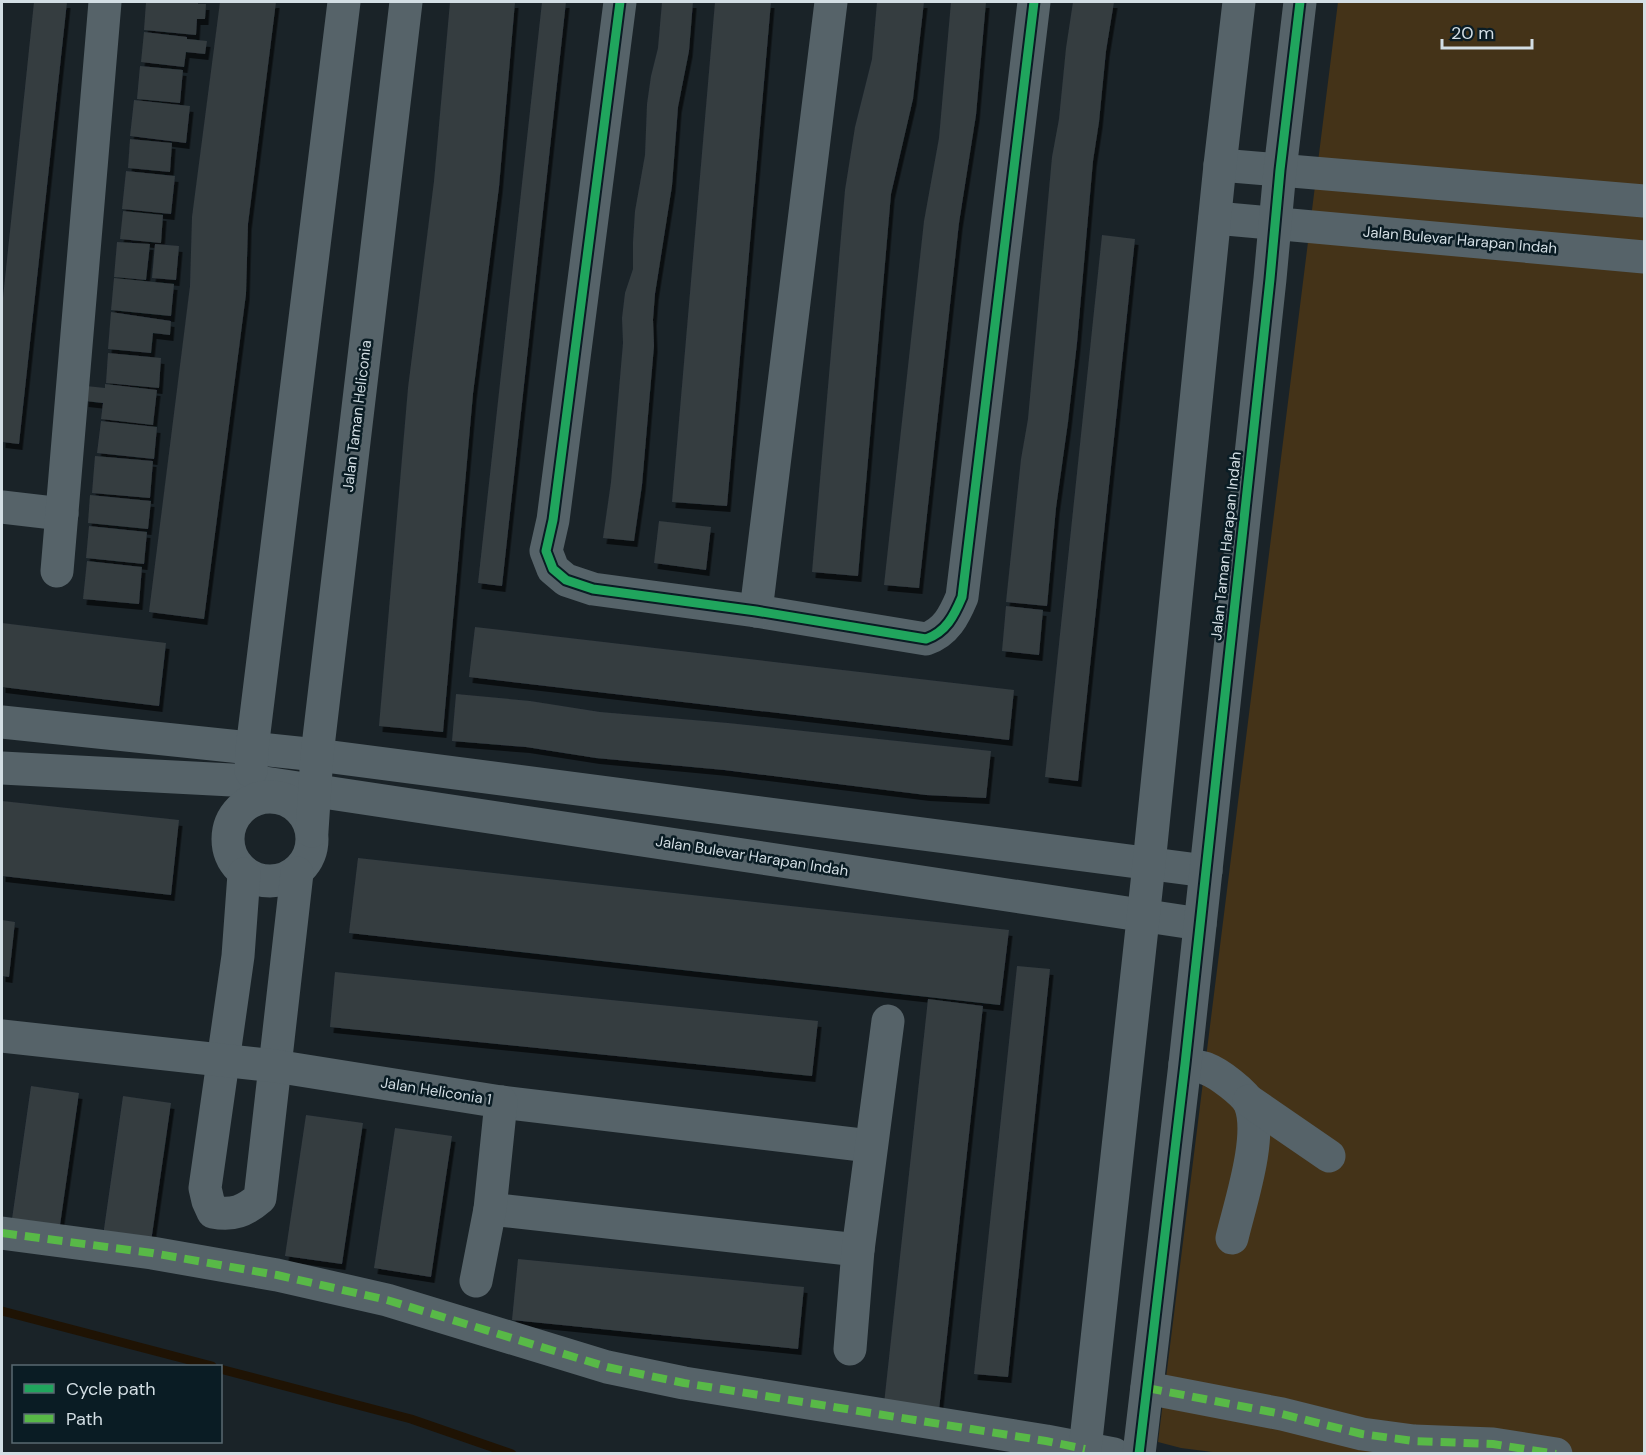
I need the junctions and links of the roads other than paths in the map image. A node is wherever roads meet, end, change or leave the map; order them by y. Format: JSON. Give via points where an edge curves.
{"nodes":[{"id":1,"x":105,"y":2,"type":"edge"},
{"id":2,"x":344,"y":2,"type":"edge"},
{"id":3,"x":406,"y":2,"type":"edge"},
{"id":4,"x":620,"y":2,"type":"edge"},
{"id":5,"x":831,"y":2,"type":"edge"},
{"id":6,"x":1034,"y":2,"type":"edge"},
{"id":7,"x":1239,"y":2,"type":"edge"},
{"id":8,"x":1300,"y":2,"type":"edge"},
{"id":9,"x":1220,"y":165,"type":"junction"},
{"id":10,"x":1280,"y":170,"type":"junction"},
{"id":11,"x":1644,"y":201,"type":"edge"},
{"id":12,"x":1215,"y":218,"type":"junction"},
{"id":13,"x":1275,"y":224,"type":"junction"},
{"id":14,"x":1644,"y":257,"type":"edge"},
{"id":15,"x":2,"y":507,"type":"edge"},
{"id":16,"x":62,"y":514,"type":"junction"},
{"id":17,"x":57,"y":571,"type":"dead end"},
{"id":18,"x":756,"y":611,"type":"junction"},
{"id":19,"x":2,"y":722,"type":"edge"},
{"id":20,"x":317,"y":755,"type":"junction"},
{"id":21,"x":2,"y":768,"type":"edge"},
{"id":22,"x":250,"y":777,"type":"junction"},
{"id":23,"x":314,"y":790,"type":"junction"},
{"id":24,"x":312,"y":831,"type":"junction"},
{"id":25,"x":1149,"y":864,"type":"junction"},
{"id":26,"x":1206,"y":871,"type":"junction"},
{"id":27,"x":297,"y":873,"type":"junction"},
{"id":28,"x":244,"y":874,"type":"junction"},
{"id":29,"x":1143,"y":916,"type":"junction"},
{"id":30,"x":1200,"y":924,"type":"junction"},
{"id":31,"x":235,"y":970,"type":"junction"},
{"id":32,"x":284,"y":976,"type":"junction"},
{"id":33,"x":888,"y":1021,"type":"dead end"},
{"id":34,"x":2,"y":1036,"type":"edge"},
{"id":35,"x":223,"y":1060,"type":"junction"},
{"id":36,"x":1185,"y":1064,"type":"junction"},
{"id":37,"x":275,"y":1066,"type":"junction"},
{"id":38,"x":1249,"y":1101,"type":"junction"},
{"id":39,"x":501,"y":1102,"type":"junction"},
{"id":40,"x":870,"y":1146,"type":"junction"},
{"id":41,"x":1329,"y":1156,"type":"dead end"},
{"id":42,"x":490,"y":1209,"type":"junction"},
{"id":43,"x":2,"y":1233,"type":"edge"},
{"id":44,"x":1232,"y":1238,"type":"dead end"},
{"id":45,"x":858,"y":1250,"type":"junction"},
{"id":46,"x":476,"y":1281,"type":"dead end"},
{"id":47,"x":850,"y":1349,"type":"dead end"},
{"id":48,"x":1147,"y":1388,"type":"junction"},
{"id":49,"x":1099,"y":1451,"type":"edge"},
{"id":50,"x":1139,"y":1454,"type":"edge"},
{"id":51,"x":1556,"y":1454,"type":"edge"}],
"edges":[{"from":1,"to":16,"type":"street"},
{"from":2,"to":22,"type":"street"},
{"from":3,"to":20,"type":"street","name":"Jalan Taman Heliconia"},
{"from":4,"to":18,"type":"street","via":[[546,551],[553,569],[566,580],[593,589]]},
{"from":5,"to":18,"type":"street"},
{"from":6,"to":18,"type":"street","via":[[962,597],[954,616],[937,635],[926,639]]},
{"from":7,"to":9,"type":"street"},
{"from":8,"to":10,"type":"street"},
{"from":9,"to":10,"type":"street"},
{"from":9,"to":12,"type":"street"},
{"from":10,"to":11,"type":"street"},
{"from":10,"to":13,"type":"street","name":"Jalan Taman Harapan Indah"},
{"from":12,"to":13,"type":"street","name":"Jalan Bulevar Harapan Indah"},
{"from":12,"to":25,"type":"street"},
{"from":13,"to":14,"type":"street","name":"Jalan Bulevar Harapan Indah"},
{"from":13,"to":26,"type":"street","name":"Jalan Taman Harapan Indah"},
{"from":15,"to":16,"type":"street"},
{"from":16,"to":17,"type":"street"},
{"from":19,"to":22,"type":"street"},
{"from":20,"to":22,"type":"street"},
{"from":20,"to":23,"type":"street","name":"Jalan Taman Heliconia"},
{"from":20,"to":25,"type":"street"},
{"from":21,"to":22,"type":"street"},
{"from":22,"to":23,"type":"street","name":"Jalan Bulevar Harapan Indah"},
{"from":22,"to":24,"type":"street","via":[[263,796],[295,803],[306,815]]},
{"from":22,"to":28,"type":"street","via":[[227,837],[231,857]]},
{"from":23,"to":24,"type":"street","name":"Jalan Taman Heliconia"},
{"from":23,"to":29,"type":"street","name":"Jalan Bulevar Harapan Indah"},
{"from":24,"to":27,"type":"street","name":"Jalan Taman Heliconia","via":[[310,854]]},
{"from":25,"to":26,"type":"street"},
{"from":25,"to":29,"type":"street"},
{"from":26,"to":30,"type":"street"},
{"from":27,"to":28,"type":"street","via":[[270,882]]},
{"from":27,"to":32,"type":"street"},
{"from":28,"to":31,"type":"street"},
{"from":29,"to":30,"type":"street","name":"Jalan Bulevar Harapan Indah"},
{"from":29,"to":49,"type":"street"},
{"from":30,"to":36,"type":"street"},
{"from":31,"to":32,"type":"street"},
{"from":31,"to":35,"type":"street"},
{"from":32,"to":37,"type":"street"},
{"from":33,"to":40,"type":"street"},
{"from":34,"to":35,"type":"street","name":"Jalan Heliconia 1"},
{"from":35,"to":37,"type":"street","name":"Jalan Heliconia 1"},
{"from":35,"to":37,"type":"street","via":[[205,1188],[213,1212],[227,1215],[240,1212],[260,1198]]},
{"from":36,"to":38,"type":"street","via":[[1208,1069]]},
{"from":36,"to":48,"type":"street"},
{"from":37,"to":39,"type":"street","name":"Jalan Heliconia 1"},
{"from":38,"to":41,"type":"street"},
{"from":38,"to":44,"type":"street","via":[[1254,1142]]},
{"from":39,"to":40,"type":"street","name":"Jalan Heliconia 1"},
{"from":39,"to":42,"type":"street"},
{"from":40,"to":45,"type":"street"},
{"from":42,"to":45,"type":"street"},
{"from":42,"to":46,"type":"street"},
{"from":43,"to":49,"type":"street","via":[[277,1275],[387,1300],[608,1367],[684,1383]]},
{"from":45,"to":47,"type":"street"},
{"from":48,"to":50,"type":"street"},
{"from":48,"to":51,"type":"street","via":[[1362,1434],[1414,1441],[1493,1444]]}]}
